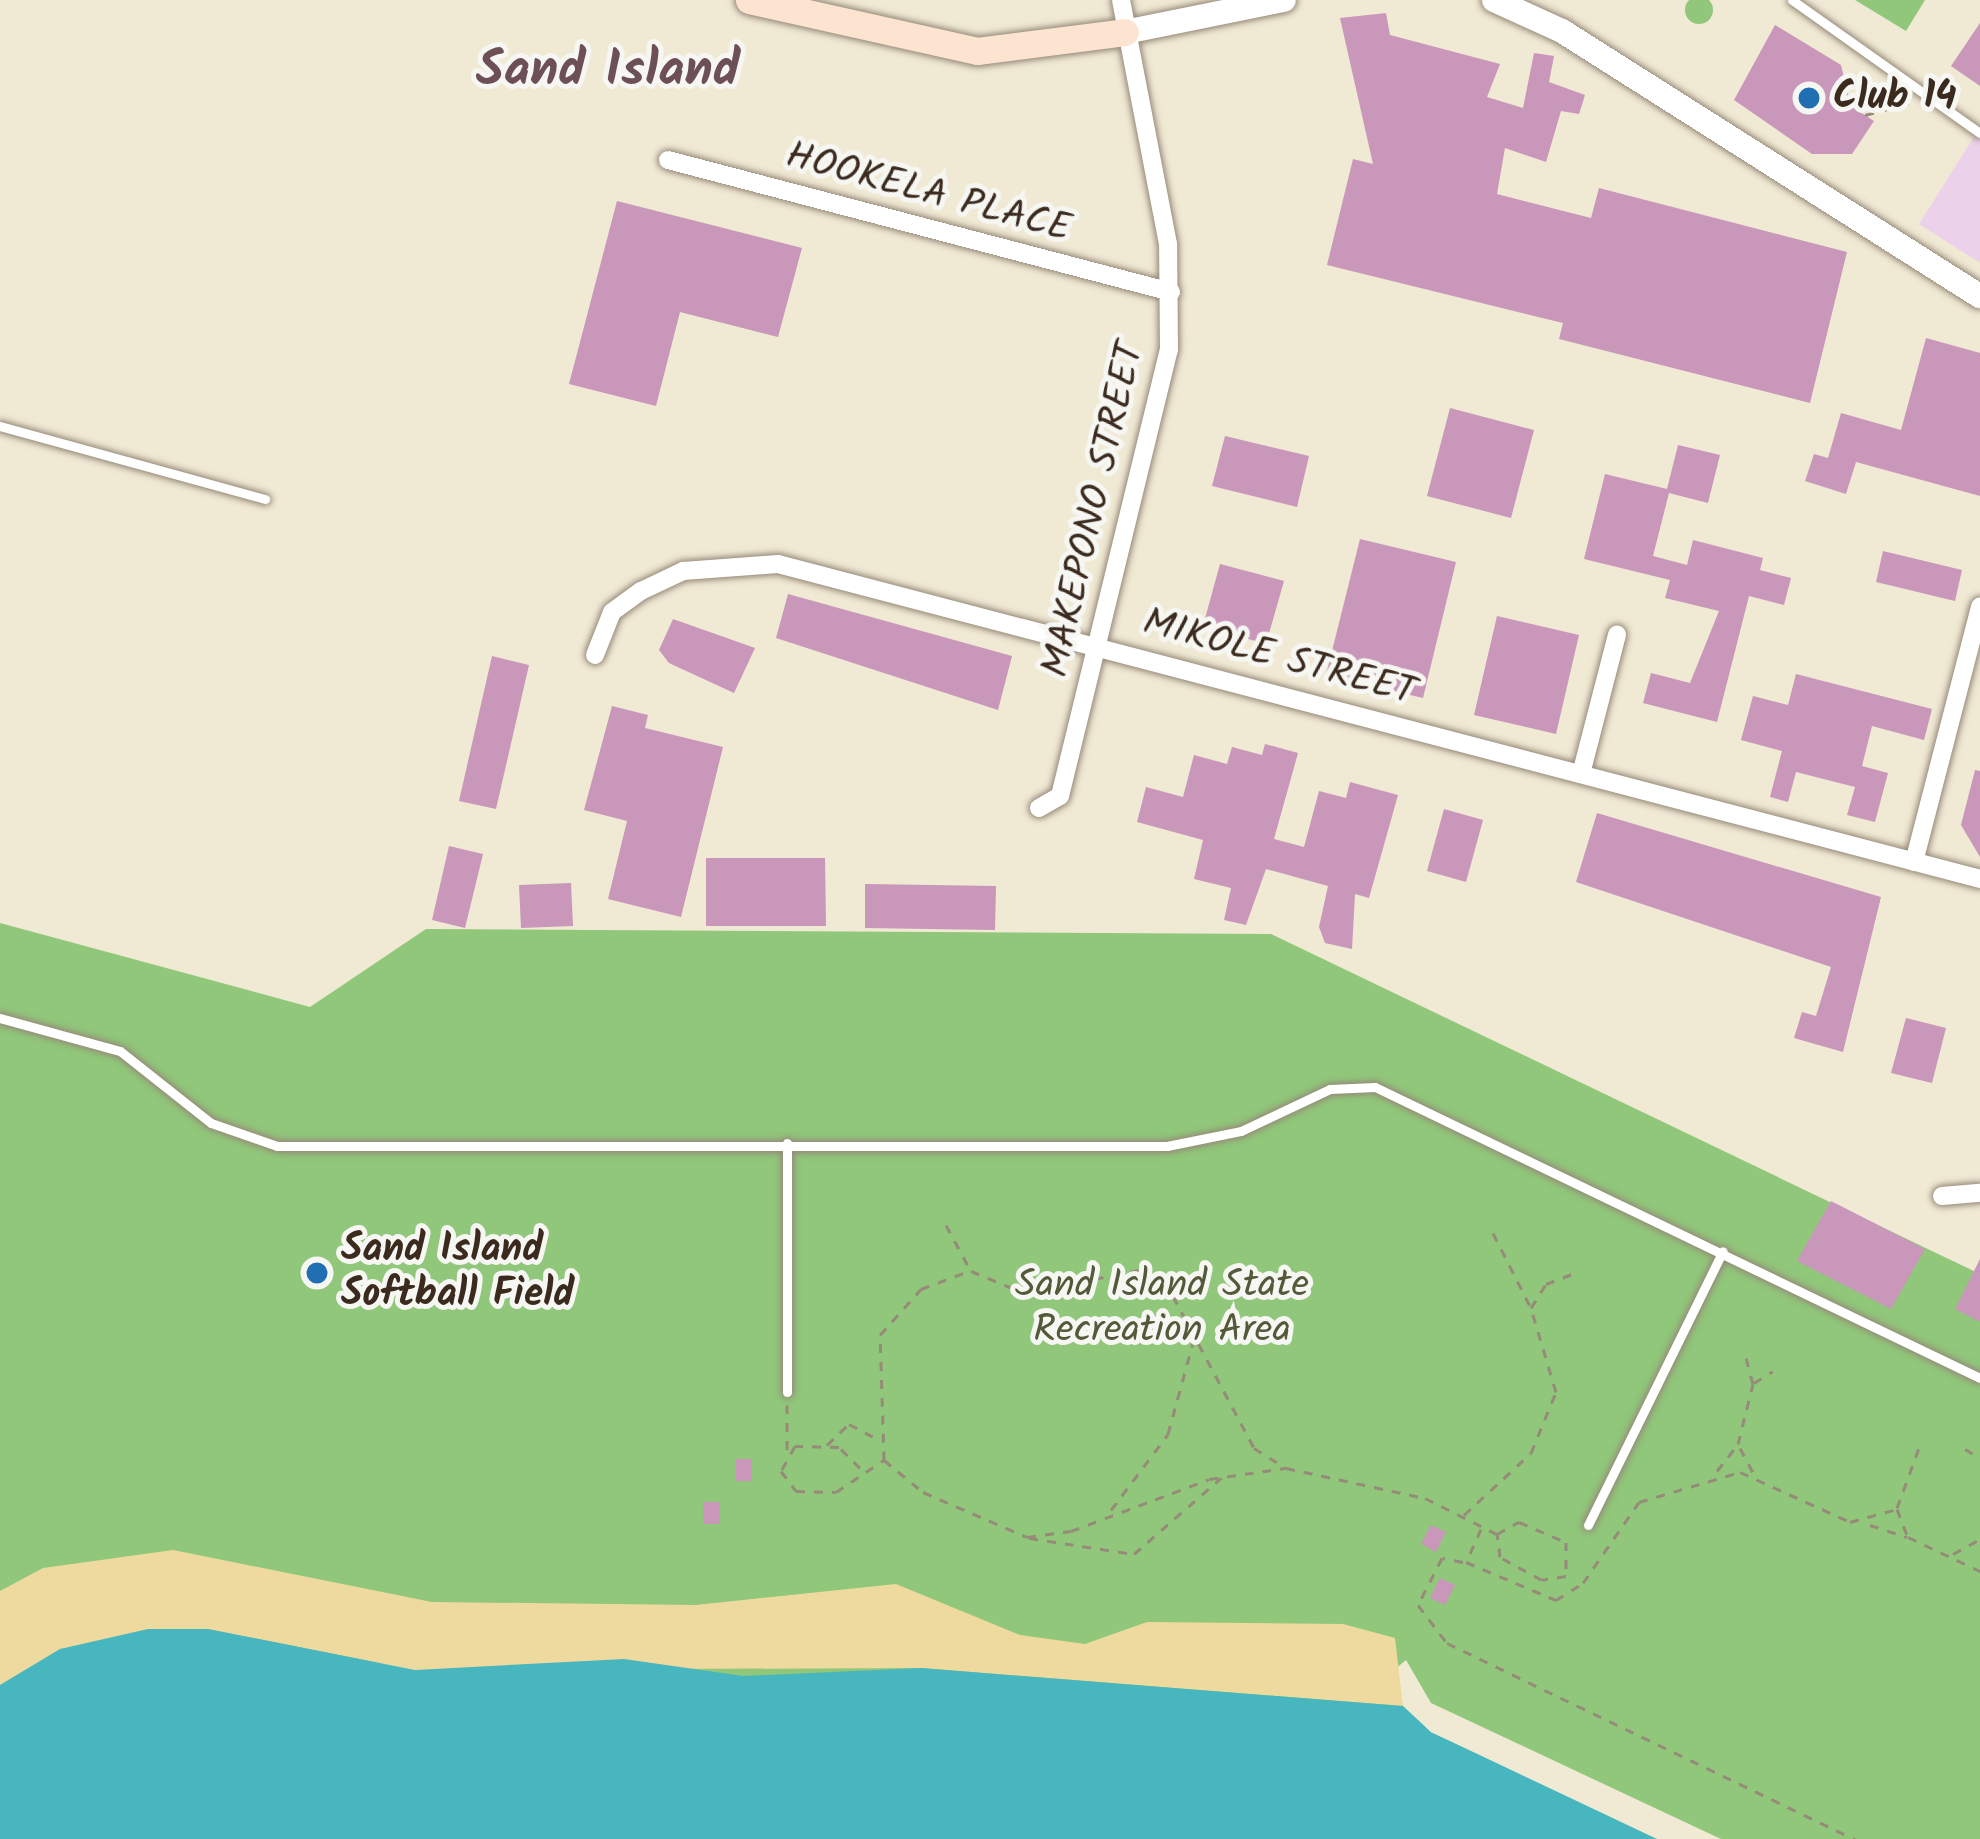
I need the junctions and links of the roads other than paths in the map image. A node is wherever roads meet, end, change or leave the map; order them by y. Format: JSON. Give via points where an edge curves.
{"nodes":[{"id":1,"x":749,"y":0,"type":"edge"},
{"id":2,"x":1121,"y":0,"type":"edge"},
{"id":3,"x":1285,"y":0,"type":"edge"},
{"id":4,"x":1494,"y":0,"type":"edge"},
{"id":5,"x":1792,"y":0,"type":"edge"},
{"id":6,"x":1125,"y":32,"type":"junction"},
{"id":7,"x":1980,"y":134,"type":"edge"},
{"id":8,"x":668,"y":160,"type":"dead end"},
{"id":9,"x":1171,"y":292,"type":"junction"},
{"id":10,"x":1980,"y":296,"type":"edge"},
{"id":11,"x":0,"y":426,"type":"edge"},
{"id":12,"x":265,"y":499,"type":"dead end"},
{"id":13,"x":1980,"y":606,"type":"edge"},
{"id":14,"x":1617,"y":635,"type":"dead end"},
{"id":15,"x":1099,"y":645,"type":"junction"},
{"id":16,"x":595,"y":656,"type":"dead end"},
{"id":17,"x":1582,"y":774,"type":"junction"},
{"id":18,"x":1039,"y":808,"type":"dead end"},
{"id":19,"x":1914,"y":862,"type":"junction"},
{"id":20,"x":1980,"y":879,"type":"edge"},
{"id":21,"x":0,"y":1018,"type":"edge"},
{"id":22,"x":787,"y":1143,"type":"junction"},
{"id":23,"x":1980,"y":1193,"type":"edge"},
{"id":24,"x":1942,"y":1196,"type":"dead end"},
{"id":25,"x":1723,"y":1251,"type":"junction"},
{"id":26,"x":1980,"y":1378,"type":"edge"},
{"id":27,"x":787,"y":1392,"type":"road end"},
{"id":28,"x":1588,"y":1525,"type":"dead end"}],
"edges":[{"from":1,"to":6,"type":"main road","via":[[977,52]]},
{"from":2,"to":6,"type":"street","name":"MAKEPONO STREET"},
{"from":3,"to":6,"type":"street"},
{"from":4,"to":10,"type":"street","via":[[1562,31]]},
{"from":5,"to":7,"type":"lane"},
{"from":6,"to":9,"type":"street","name":"MAKEPONO STREET"},
{"from":8,"to":9,"type":"street","name":"HOOKELA PLACE"},
{"from":9,"to":15,"type":"street","name":"MAKEPONO STREET","via":[[1169,350]]},
{"from":11,"to":12,"type":"lane"},
{"from":13,"to":19,"type":"street"},
{"from":14,"to":17,"type":"street"},
{"from":15,"to":16,"type":"street","name":"MIKOLE STREET","via":[[778,564],[725,563],[640,591],[612,612]]},
{"from":15,"to":17,"type":"street","name":"MIKOLE STREET"},
{"from":15,"to":18,"type":"street","name":"MAKEPONO STREET","via":[[1060,796]]},
{"from":17,"to":19,"type":"street","name":"MIKOLE STREET"},
{"from":19,"to":20,"type":"street","name":"MIKOLE STREET"},
{"from":21,"to":22,"type":"lane","via":[[134,1057],[211,1123],[260,1143]]},
{"from":22,"to":25,"type":"lane","via":[[1186,1144],[1315,1094],[1376,1087]]},
{"from":22,"to":27,"type":"lane"},
{"from":23,"to":24,"type":"street"},
{"from":25,"to":26,"type":"lane"},
{"from":25,"to":28,"type":"lane"}]}
